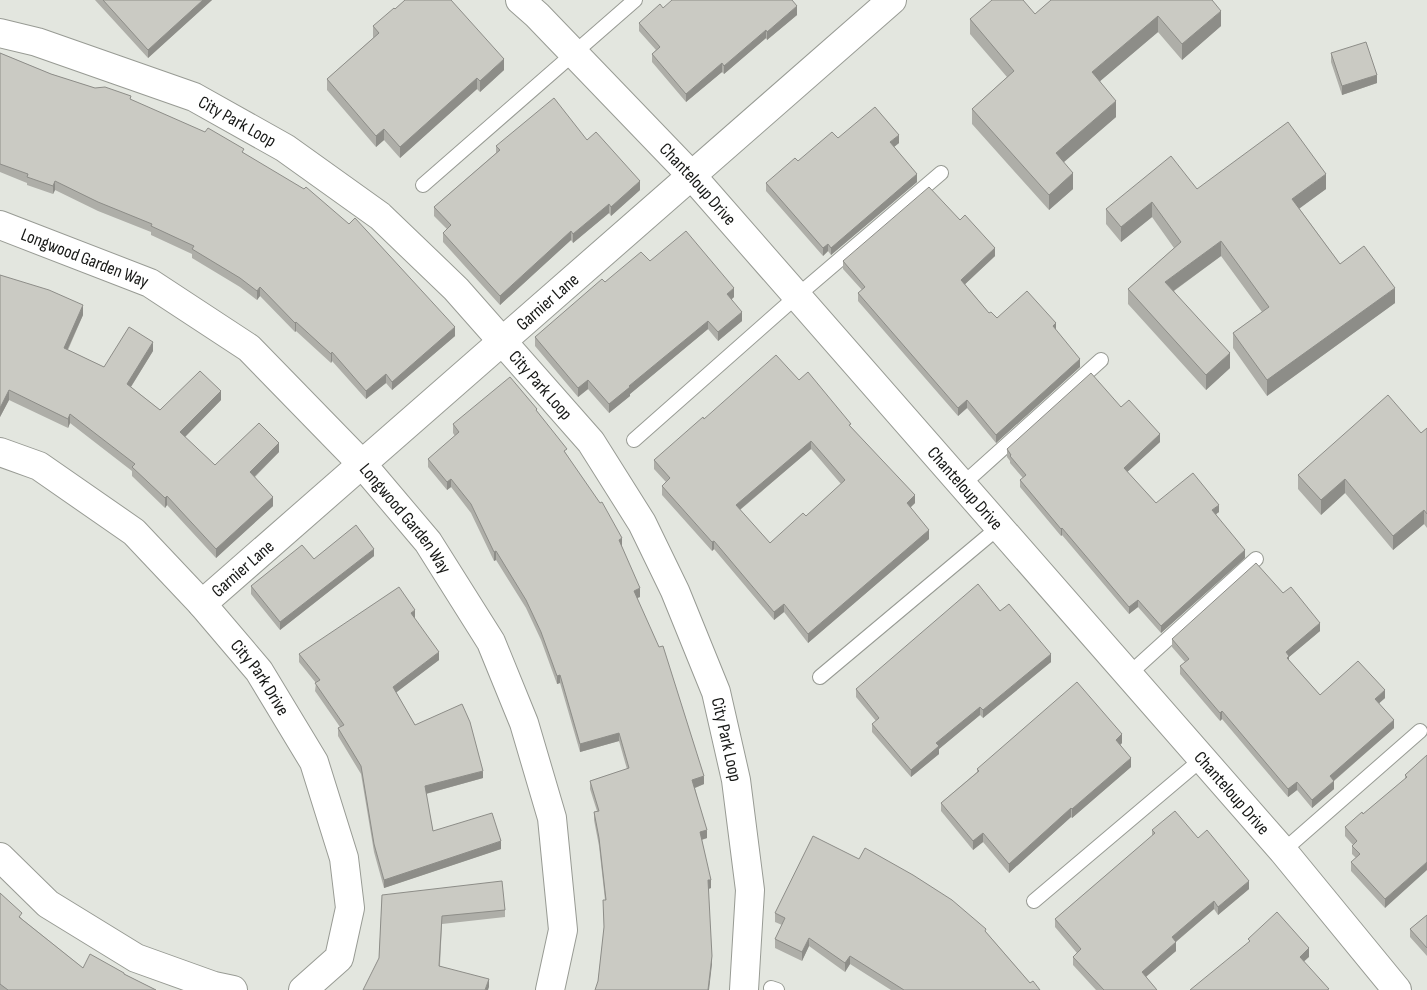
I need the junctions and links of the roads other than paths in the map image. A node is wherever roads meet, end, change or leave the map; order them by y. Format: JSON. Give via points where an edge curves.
{"nodes":[{"id":1,"x":520,"y":0,"type":"edge"},
{"id":2,"x":635,"y":0,"type":"edge"},
{"id":3,"x":892,"y":0,"type":"edge"},
{"id":4,"x":0,"y":33,"type":"edge"},
{"id":5,"x":574,"y":53,"type":"junction"},
{"id":6,"x":941,"y":173,"type":"dead end"},
{"id":7,"x":692,"y":175,"type":"junction"},
{"id":8,"x":423,"y":185,"type":"dead end"},
{"id":9,"x":0,"y":225,"type":"edge"},
{"id":10,"x":797,"y":296,"type":"junction"},
{"id":11,"x":502,"y":341,"type":"junction"},
{"id":12,"x":1101,"y":360,"type":"dead end"},
{"id":13,"x":634,"y":440,"type":"dead end"},
{"id":14,"x":0,"y":452,"type":"edge"},
{"id":15,"x":362,"y":464,"type":"junction"},
{"id":16,"x":962,"y":485,"type":"junction"},
{"id":17,"x":999,"y":527,"type":"junction"},
{"id":18,"x":1256,"y":559,"type":"dead end"},
{"id":19,"x":202,"y":604,"type":"junction"},
{"id":20,"x":1128,"y":675,"type":"junction"},
{"id":21,"x":820,"y":678,"type":"dead end"},
{"id":22,"x":1420,"y":731,"type":"dead end"},
{"id":23,"x":1202,"y":759,"type":"junction"},
{"id":24,"x":1283,"y":851,"type":"junction"},
{"id":25,"x":0,"y":857,"type":"edge"},
{"id":26,"x":1034,"y":901,"type":"dead end"},
{"id":27,"x":318,"y":985,"type":"edge"},
{"id":28,"x":233,"y":990,"type":"edge"},
{"id":29,"x":550,"y":990,"type":"edge"},
{"id":30,"x":764,"y":990,"type":"edge"},
{"id":31,"x":1397,"y":990,"type":"edge"}],
"edges":[{"from":1,"to":5,"type":"street","name":"Chanteloup Drive"},
{"from":2,"to":5,"type":"lane"},
{"from":3,"to":7,"type":"street","name":"Garnier Lane"},
{"from":4,"to":11,"type":"street","name":"City Park Loop","via":[[36,42],[194,97],[285,148],[380,216],[456,289]]},
{"from":5,"to":7,"type":"street","name":"Chanteloup Drive"},
{"from":5,"to":8,"type":"lane"},
{"from":6,"to":10,"type":"lane"},
{"from":7,"to":10,"type":"street","name":"Chanteloup Drive"},
{"from":7,"to":11,"type":"street","name":"Garnier Lane"},
{"from":9,"to":15,"type":"street","name":"Longwood Garden Way","via":[[150,283],[249,348]]},
{"from":10,"to":13,"type":"lane"},
{"from":10,"to":16,"type":"street","name":"Chanteloup Drive"},
{"from":11,"to":15,"type":"street","name":"Garnier Lane"},
{"from":11,"to":30,"type":"street","name":"City Park Loop","via":[[590,442],[642,523],[675,591],[716,692],[736,780]]},
{"from":12,"to":16,"type":"lane"},
{"from":14,"to":19,"type":"street","name":"City Park Drive","via":[[39,466],[134,532]]},
{"from":15,"to":19,"type":"street","name":"Garnier Lane"},
{"from":15,"to":29,"type":"street","name":"Longwood Garden Way","via":[[428,542],[491,642],[524,723],[552,818],[563,930]]},
{"from":16,"to":17,"type":"street","name":"Chanteloup Drive"},
{"from":17,"to":20,"type":"street","name":"Chanteloup Drive"},
{"from":17,"to":21,"type":"lane"},
{"from":18,"to":20,"type":"lane"},
{"from":19,"to":27,"type":"street","name":"City Park Drive","via":[[259,671],[314,762],[344,858],[350,908],[339,958]]},
{"from":20,"to":23,"type":"street","name":"Chanteloup Drive"},
{"from":22,"to":24,"type":"lane"},
{"from":23,"to":24,"type":"street","name":"Chanteloup Drive"},
{"from":23,"to":26,"type":"lane"},
{"from":24,"to":31,"type":"street","name":"Chanteloup Drive"},
{"from":25,"to":28,"type":"street","via":[[48,904],[136,958]]}]}
